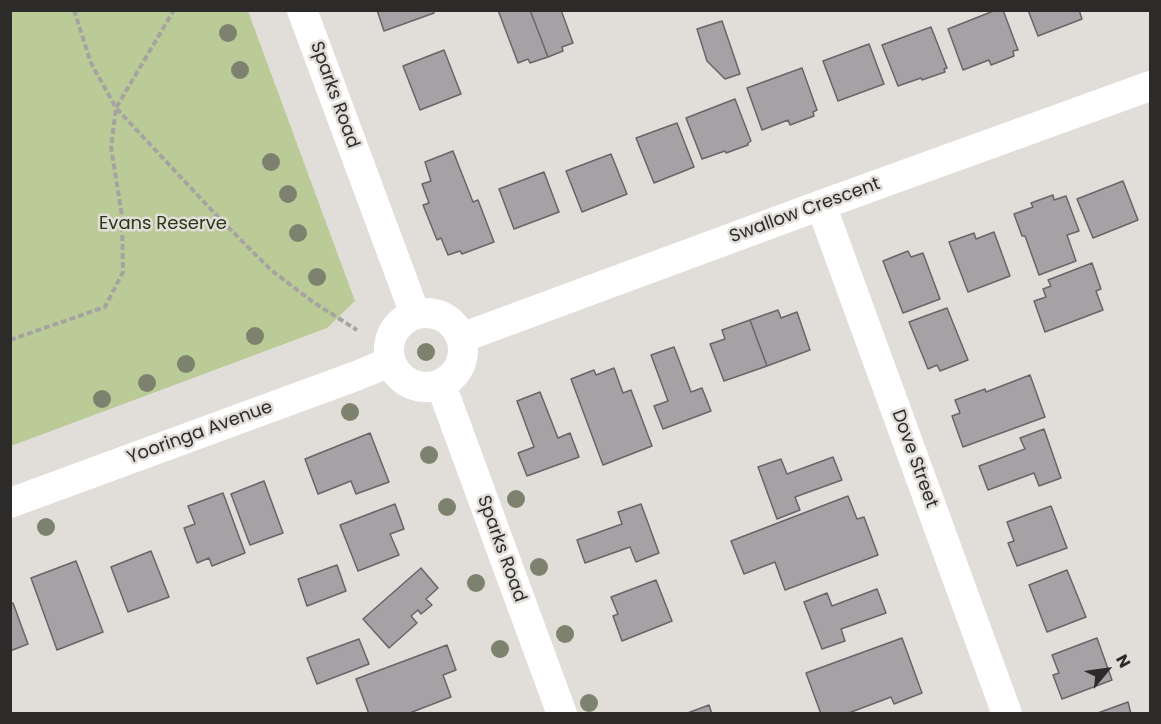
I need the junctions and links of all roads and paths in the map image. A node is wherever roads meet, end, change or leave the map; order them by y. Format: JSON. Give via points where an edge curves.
{"nodes":[{"id":1,"x":74,"y":10,"type":"edge"},
{"id":2,"x":174,"y":10,"type":"edge"},
{"id":3,"x":302,"y":10,"type":"edge"},
{"id":4,"x":1150,"y":86,"type":"edge"},
{"id":5,"x":116,"y":108,"type":"junction"},
{"id":6,"x":821,"y":205,"type":"junction"},
{"id":7,"x":415,"y":314,"type":"junction"},
{"id":8,"x":357,"y":330,"type":"dead end"},
{"id":9,"x":461,"y":338,"type":"junction"},
{"id":10,"x":10,"y":340,"type":"edge"},
{"id":11,"x":390,"y":362,"type":"junction"},
{"id":12,"x":441,"y":385,"type":"junction"},
{"id":13,"x":10,"y":503,"type":"edge"},
{"id":14,"x":562,"y":714,"type":"edge"},
{"id":15,"x":1007,"y":714,"type":"edge"}],
"edges":[{"from":1,"to":5,"type":"path","via":[[91,63]]},
{"from":2,"to":5,"type":"path"},
{"from":3,"to":7,"type":"street","name":"Sparks Road"},
{"from":4,"to":6,"type":"street","name":"Swallow Crescent"},
{"from":5,"to":8,"type":"path","via":[[271,270]]},
{"from":5,"to":10,"type":"path","via":[[111,147],[122,216],[123,272],[105,307]]},
{"from":6,"to":9,"type":"street","name":"Swallow Crescent"},
{"from":6,"to":15,"type":"street","name":"Dove Street"},
{"from":7,"to":9,"type":"street","via":[[426,312],[447,319]]},
{"from":7,"to":11,"type":"street","via":[[404,319],[390,338]]},
{"from":9,"to":12,"type":"street","via":[[458,370]]},
{"from":11,"to":12,"type":"street","via":[[405,382],[416,387]]},
{"from":11,"to":13,"type":"street","name":"Yooringa Avenue"},
{"from":12,"to":14,"type":"street","name":"Sparks Road"}]}
